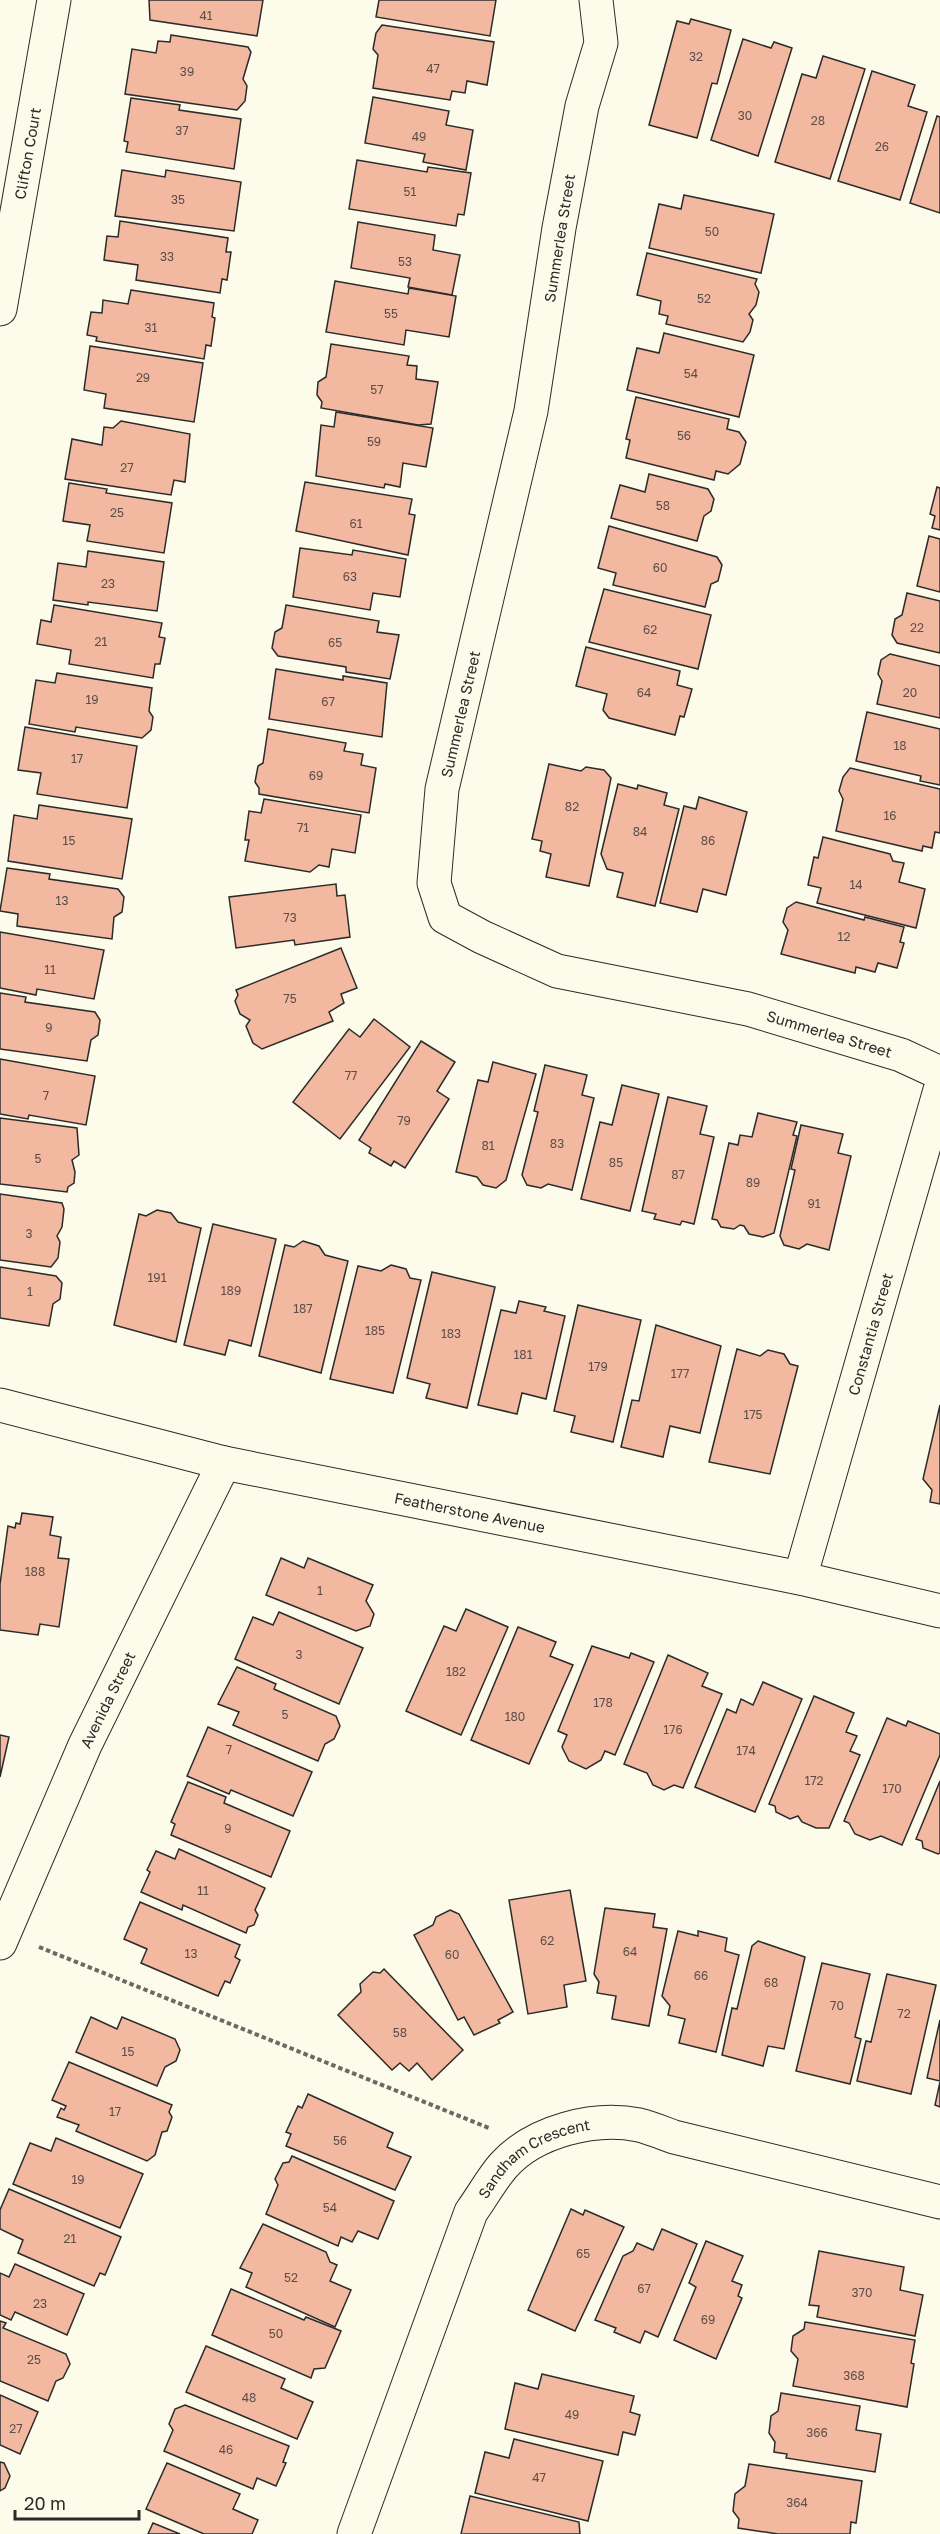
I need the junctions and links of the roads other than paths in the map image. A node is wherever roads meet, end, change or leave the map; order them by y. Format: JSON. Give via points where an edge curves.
{"nodes":[{"id":1,"x":54,"y":0,"type":"edge"},
{"id":2,"x":596,"y":0,"type":"edge"},
{"id":3,"x":8,"y":214,"type":"edge"},
{"id":4,"x":0,"y":309,"type":"edge"},
{"id":5,"x":940,"y":1073,"type":"edge"},
{"id":6,"x":940,"y":1090,"type":"edge"},
{"id":7,"x":0,"y":1405,"type":"edge"},
{"id":8,"x":224,"y":1463,"type":"junction"},
{"id":9,"x":800,"y":1578,"type":"junction"},
{"id":10,"x":940,"y":1611,"type":"edge"},
{"id":11,"x":3,"y":1938,"type":"edge"},
{"id":12,"x":940,"y":2202,"type":"edge"},
{"id":13,"x":354,"y":2534,"type":"edge"}],
"edges":[{"from":1,"to":3,"type":"street","name":"Clifton Court"},
{"from":2,"to":5,"type":"street","name":"Summerlea Street","via":[[601,43],[582,106],[531,411],[442,789],[434,883],[445,917],[557,971],[748,1009],[901,1055]]},
{"from":3,"to":4,"type":"street","name":"Clifton Court"},
{"from":6,"to":9,"type":"street","name":"Constantia Street"},
{"from":7,"to":8,"type":"street","name":"Featherstone Avenue"},
{"from":8,"to":9,"type":"street","name":"Featherstone Avenue"},
{"from":8,"to":11,"type":"street","name":"Avenida Street","via":[[85,1744]]},
{"from":9,"to":10,"type":"street","name":"Featherstone Avenue"},
{"from":12,"to":13,"type":"street","name":"Sandham Crescent","via":[[639,2125],[566,2128],[529,2144],[504,2166],[471,2212]]}]}
